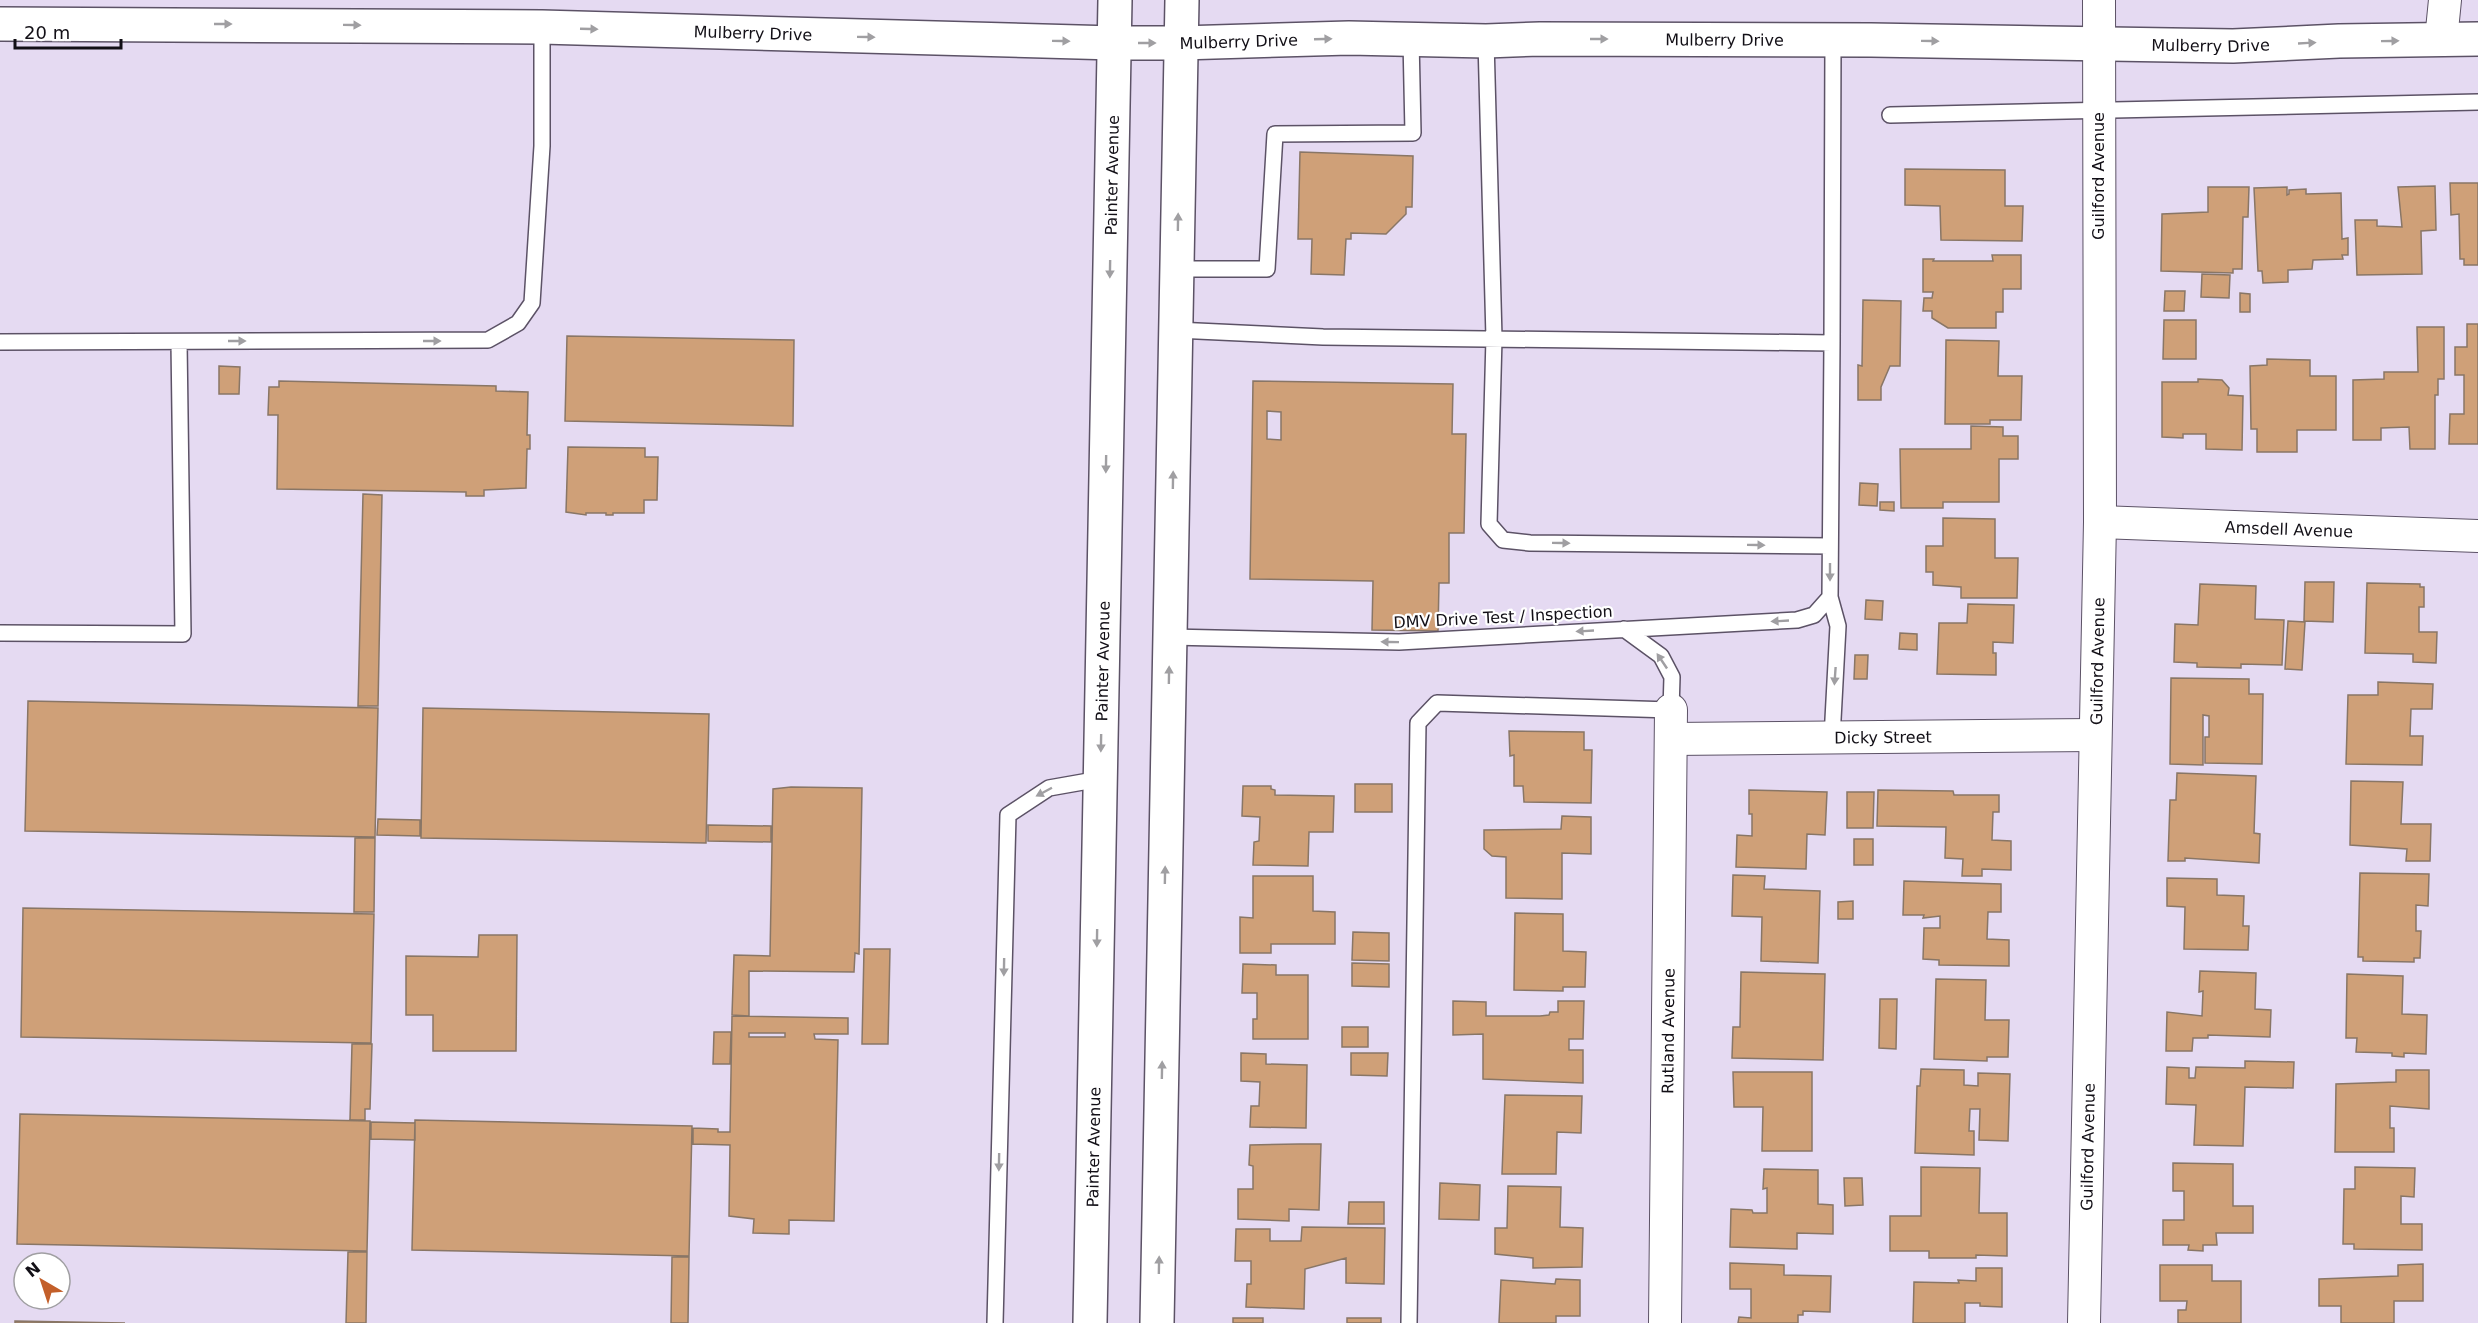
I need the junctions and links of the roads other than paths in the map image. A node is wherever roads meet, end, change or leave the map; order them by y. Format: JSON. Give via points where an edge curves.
{"nodes":[{"id":1,"x":1115,"y":0,"type":"edge"},
{"id":2,"x":1182,"y":0,"type":"edge"},
{"id":3,"x":2098,"y":0,"type":"edge"},
{"id":4,"x":2445,"y":0,"type":"edge"},
{"id":5,"x":0,"y":24,"type":"edge"},
{"id":6,"x":542,"y":27,"type":"junction"},
{"id":7,"x":1411,"y":39,"type":"junction"},
{"id":8,"x":2478,"y":39,"type":"edge"},
{"id":9,"x":1833,"y":40,"type":"junction"},
{"id":10,"x":2441,"y":40,"type":"junction"},
{"id":11,"x":1486,"y":41,"type":"junction"},
{"id":12,"x":1114,"y":43,"type":"junction"},
{"id":13,"x":1181,"y":43,"type":"junction"},
{"id":14,"x":2097,"y":45,"type":"junction"},
{"id":15,"x":2478,"y":102,"type":"edge"},
{"id":16,"x":2098,"y":110,"type":"junction"},
{"id":17,"x":1890,"y":115,"type":"dead end"},
{"id":18,"x":1177,"y":268,"type":"junction"},
{"id":19,"x":1176,"y":330,"type":"junction"},
{"id":20,"x":1494,"y":338,"type":"junction"},
{"id":21,"x":0,"y":342,"type":"edge"},
{"id":22,"x":178,"y":342,"type":"junction"},
{"id":23,"x":1832,"y":343,"type":"junction"},
{"id":24,"x":2100,"y":522,"type":"junction"},
{"id":25,"x":2478,"y":536,"type":"edge"},
{"id":26,"x":1830,"y":546,"type":"junction"},
{"id":27,"x":1830,"y":597,"type":"junction"},
{"id":28,"x":1624,"y":629,"type":"junction"},
{"id":29,"x":0,"y":633,"type":"edge"},
{"id":30,"x":1170,"y":637,"type":"junction"},
{"id":31,"x":1671,"y":724,"type":"junction"},
{"id":32,"x":2094,"y":735,"type":"junction"},
{"id":33,"x":1832,"y":738,"type":"junction"},
{"id":34,"x":1100,"y":778,"type":"junction"},
{"id":35,"x":995,"y":1323,"type":"edge"},
{"id":36,"x":1090,"y":1323,"type":"edge"},
{"id":37,"x":1158,"y":1323,"type":"edge"},
{"id":38,"x":1409,"y":1323,"type":"edge"},
{"id":39,"x":1665,"y":1323,"type":"edge"},
{"id":40,"x":2084,"y":1323,"type":"edge"}],
"edges":[{"from":1,"to":12,"type":"main road","name":"Painter Avenue"},
{"from":2,"to":13,"type":"main road"},
{"from":3,"to":14,"type":"street","name":"Guilford Avenue"},
{"from":4,"to":10,"type":"street"},
{"from":5,"to":6,"type":"main road","name":"Mulberry Drive","one_way":true},
{"from":6,"to":12,"type":"main road","name":"Mulberry Drive","one_way":true},
{"from":22,"to":6,"type":"lane","one_way":true,"via":[[488,340],[518,323],[532,303],[542,146]]},
{"from":7,"to":11,"type":"main road","name":"Mulberry Drive"},
{"from":13,"to":7,"type":"main road","name":"Mulberry Drive","one_way":true},
{"from":7,"to":18,"type":"lane","via":[[1413,133],[1275,134],[1267,269]]},
{"from":8,"to":10,"type":"main road","name":"Mulberry Drive"},
{"from":11,"to":9,"type":"main road","name":"Mulberry Drive","one_way":true},
{"from":9,"to":14,"type":"main road","name":"Mulberry Drive","one_way":true},
{"from":9,"to":23,"type":"lane"},
{"from":14,"to":10,"type":"main road","name":"Mulberry Drive","one_way":true},
{"from":11,"to":20,"type":"lane"},
{"from":12,"to":13,"type":"main road","name":"Mulberry Drive","one_way":true},
{"from":12,"to":34,"type":"main road","name":"Painter Avenue","one_way":true},
{"from":18,"to":13,"type":"main road","one_way":true},
{"from":14,"to":16,"type":"street","name":"Guilford Avenue"},
{"from":15,"to":16,"type":"lane"},
{"from":16,"to":17,"type":"lane"},
{"from":16,"to":24,"type":"street","name":"Guilford Avenue"},
{"from":18,"to":19,"type":"main road"},
{"from":19,"to":20,"type":"lane","via":[[1323,337]]},
{"from":30,"to":19,"type":"main road","one_way":true},
{"from":20,"to":23,"type":"lane"},
{"from":20,"to":26,"type":"lane","one_way":true,"via":[[1490,524],[1503,540]]},
{"from":21,"to":22,"type":"lane"},
{"from":22,"to":29,"type":"lane","via":[[183,634]]},
{"from":23,"to":26,"type":"lane"},
{"from":24,"to":25,"type":"street","name":"Amsdell Avenue"},
{"from":24,"to":32,"type":"street","name":"Guilford Avenue"},
{"from":26,"to":27,"type":"lane","one_way":true},
{"from":27,"to":28,"type":"lane","name":"DMV Drive Test / Inspection","one_way":true,"via":[[1814,615],[1797,620]]},
{"from":27,"to":33,"type":"lane","one_way":true,"via":[[1838,626]]},
{"from":28,"to":30,"type":"lane","name":"DMV Drive Test / Inspection","one_way":true,"via":[[1399,642]]},
{"from":31,"to":28,"type":"lane","one_way":true,"via":[[1672,676],[1661,656]]},
{"from":37,"to":30,"type":"main road","one_way":true},
{"from":31,"to":33,"type":"street","name":"Dicky Street"},
{"from":31,"to":38,"type":"lane","via":[[1437,703],[1418,723]]},
{"from":31,"to":39,"type":"street","name":"Rutland Avenue"},
{"from":32,"to":33,"type":"street","name":"Dicky Street"},
{"from":32,"to":40,"type":"street","name":"Guilford Avenue"},
{"from":34,"to":35,"type":"lane","one_way":true,"via":[[1049,788],[1008,815]]},
{"from":34,"to":36,"type":"main road","name":"Painter Avenue","one_way":true}]}
